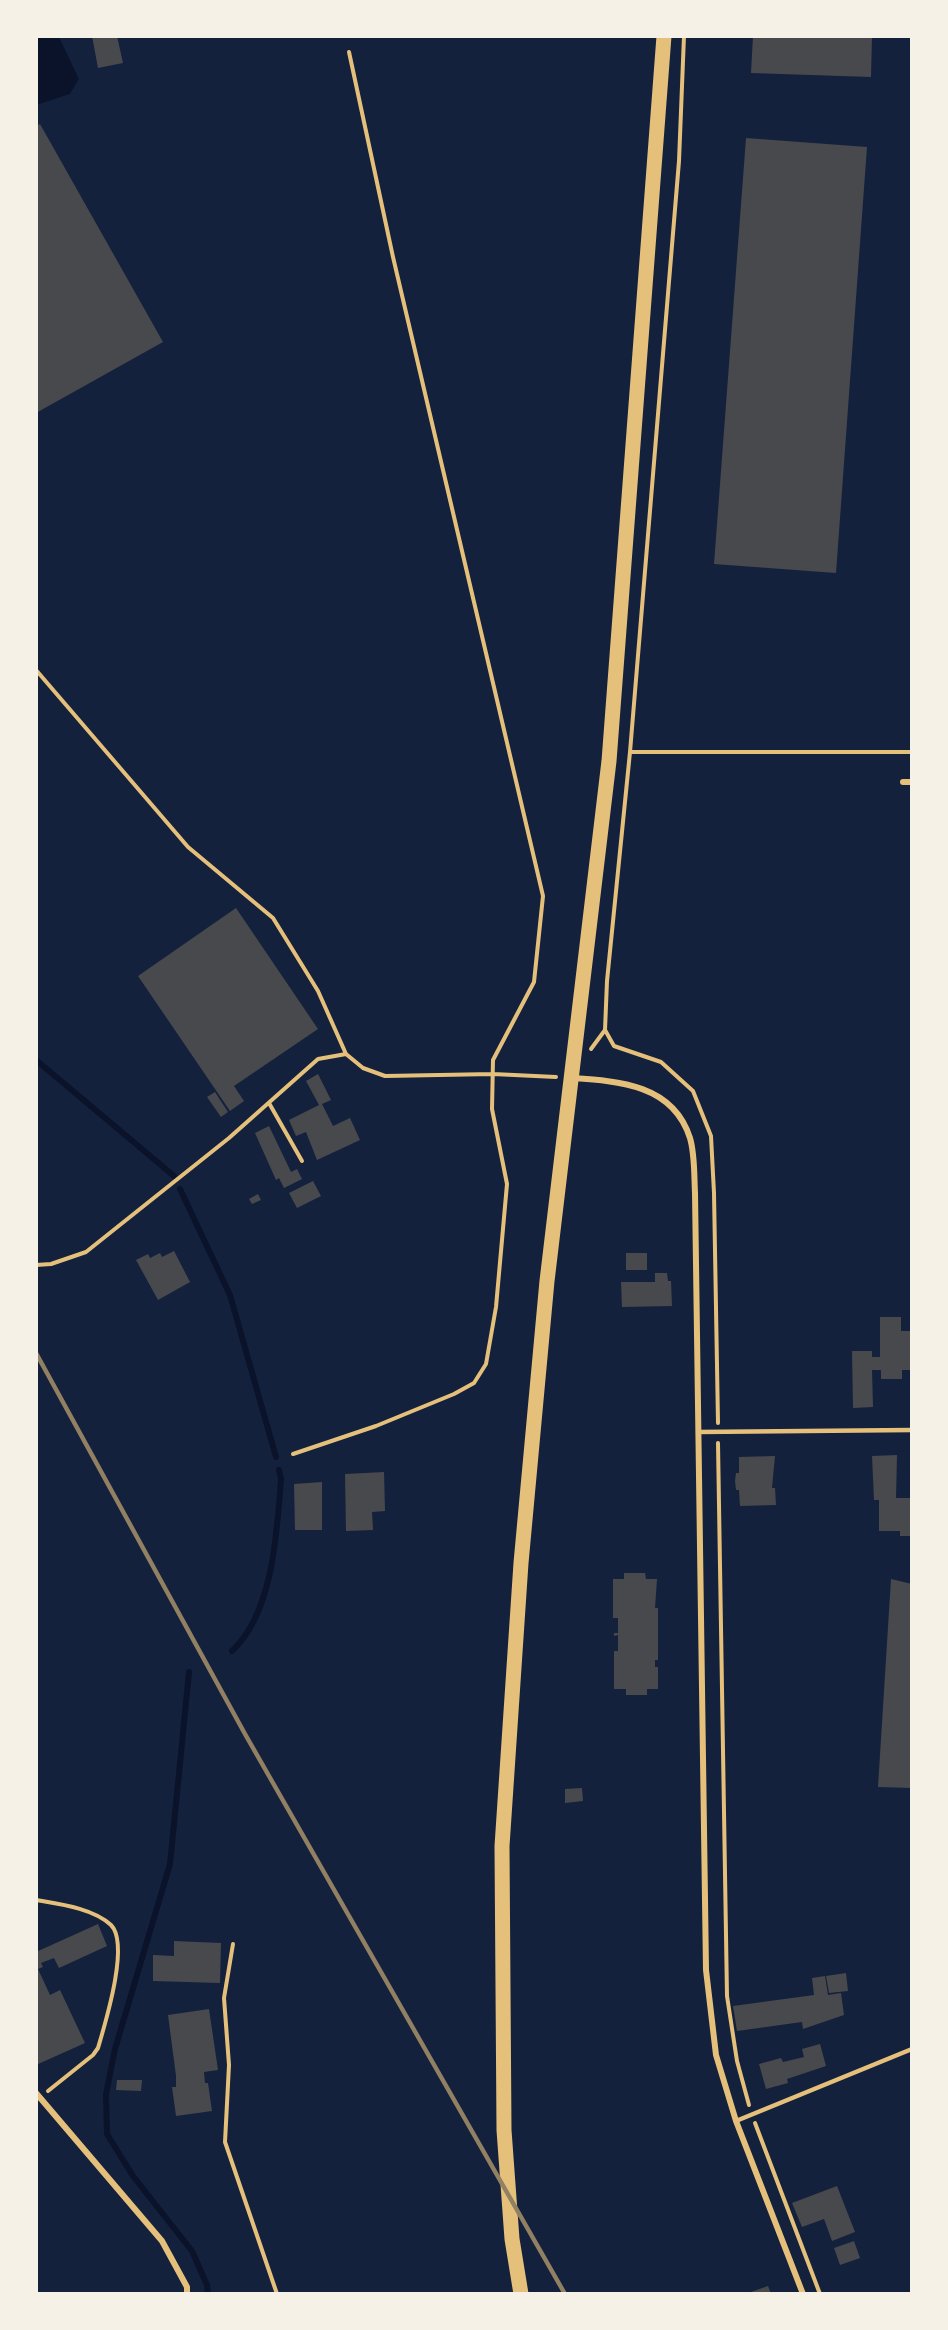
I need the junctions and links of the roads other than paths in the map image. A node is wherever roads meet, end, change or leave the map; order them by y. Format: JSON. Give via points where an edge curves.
{"nodes":[{"id":1,"x":664,"y":36,"type":"edge"},
{"id":2,"x":903,"y":782,"type":"dead end"},
{"id":3,"x":912,"y":782,"type":"edge"},
{"id":4,"x":570,"y":1077,"type":"junction"},
{"id":5,"x":912,"y":1430,"type":"edge"},
{"id":6,"x":698,"y":1432,"type":"junction"},
{"id":7,"x":912,"y":2049,"type":"edge"},
{"id":8,"x":38,"y":2095,"type":"edge"},
{"id":9,"x":736,"y":2121,"type":"junction"},
{"id":10,"x":188,"y":2294,"type":"edge"},
{"id":11,"x":521,"y":2294,"type":"edge"},
{"id":12,"x":803,"y":2294,"type":"edge"}],
"edges":[{"from":1,"to":4,"type":"main road","via":[[609,761]]},
{"from":2,"to":3,"type":"street"},
{"from":4,"to":6,"type":"street","via":[[631,1084],[652,1092],[671,1104],[690,1139],[695,1193]]},
{"from":4,"to":11,"type":"main road","via":[[521,1563],[502,1846],[504,2130],[512,2240]]},
{"from":5,"to":6,"type":"lane"},
{"from":6,"to":9,"type":"street","via":[[706,1970],[716,2055]]},
{"from":7,"to":9,"type":"lane"},
{"from":8,"to":10,"type":"street","via":[[162,2241]]},
{"from":9,"to":12,"type":"street"}]}
